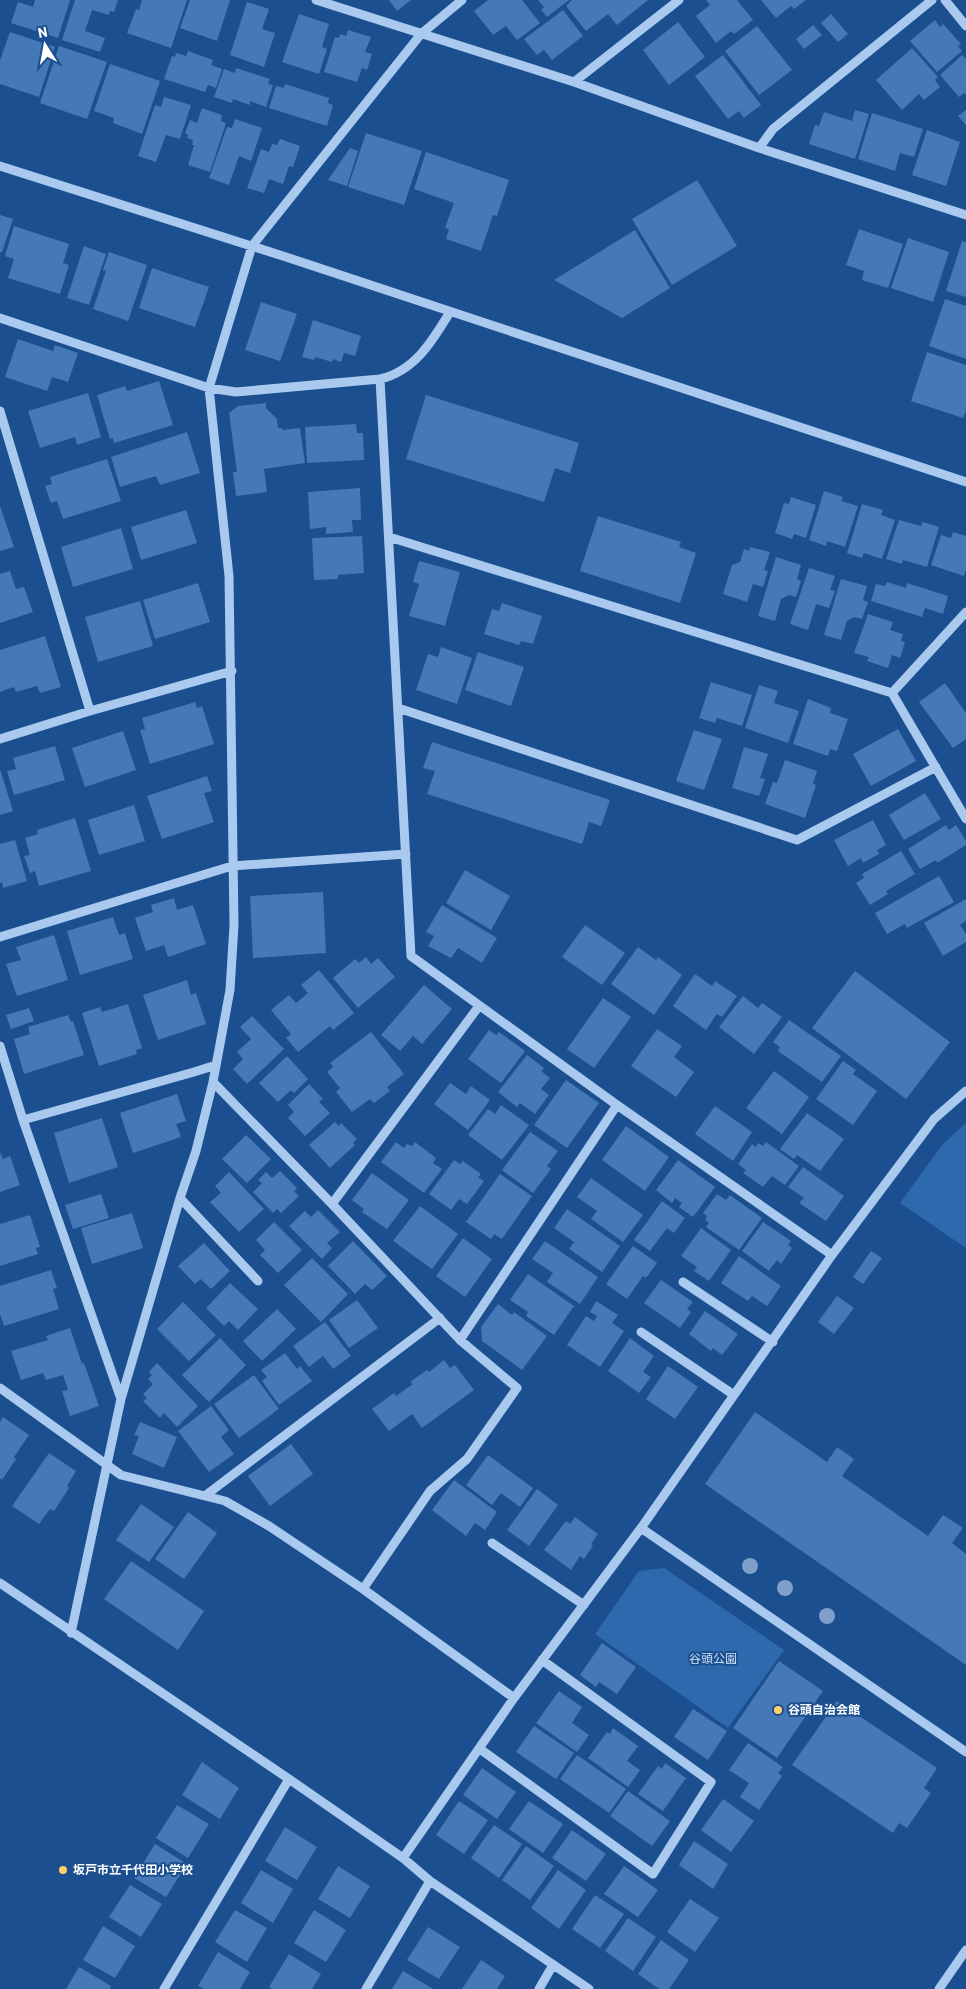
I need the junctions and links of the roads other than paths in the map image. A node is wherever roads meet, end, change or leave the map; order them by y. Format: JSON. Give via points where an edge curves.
{"nodes":[{"id":1,"x":316,"y":0,"type":"edge"},
{"id":2,"x":462,"y":0,"type":"edge"},
{"id":3,"x":679,"y":0,"type":"edge"},
{"id":4,"x":932,"y":0,"type":"edge"},
{"id":5,"x":944,"y":0,"type":"edge"},
{"id":6,"x":966,"y":26,"type":"edge"},
{"id":7,"x":421,"y":34,"type":"junction"},
{"id":8,"x":574,"y":82,"type":"junction"},
{"id":9,"x":759,"y":148,"type":"junction"},
{"id":10,"x":0,"y":166,"type":"edge"},
{"id":11,"x":966,"y":215,"type":"edge"},
{"id":12,"x":252,"y":246,"type":"junction"},
{"id":13,"x":450,"y":312,"type":"junction"},
{"id":14,"x":0,"y":318,"type":"edge"},
{"id":15,"x":380,"y":379,"type":"junction"},
{"id":16,"x":209,"y":388,"type":"junction"},
{"id":17,"x":0,"y":411,"type":"edge"},
{"id":18,"x":966,"y":482,"type":"edge"},
{"id":19,"x":389,"y":537,"type":"junction"},
{"id":20,"x":966,"y":612,"type":"edge"},
{"id":21,"x":232,"y":671,"type":"junction"},
{"id":22,"x":892,"y":693,"type":"junction"},
{"id":23,"x":398,"y":708,"type":"junction"},
{"id":24,"x":90,"y":711,"type":"junction"},
{"id":25,"x":0,"y":739,"type":"edge"},
{"id":26,"x":936,"y":767,"type":"junction"},
{"id":27,"x":966,"y":819,"type":"edge"},
{"id":28,"x":406,"y":854,"type":"junction"},
{"id":29,"x":232,"y":866,"type":"junction"},
{"id":30,"x":0,"y":937,"type":"edge"},
{"id":31,"x":479,"y":1006,"type":"junction"},
{"id":32,"x":0,"y":1046,"type":"edge"},
{"id":33,"x":216,"y":1065,"type":"junction"},
{"id":34,"x":213,"y":1082,"type":"junction"},
{"id":35,"x":966,"y":1091,"type":"edge"},
{"id":36,"x":617,"y":1105,"type":"junction"},
{"id":37,"x":23,"y":1120,"type":"junction"},
{"id":38,"x":180,"y":1198,"type":"junction"},
{"id":39,"x":332,"y":1204,"type":"junction"},
{"id":40,"x":832,"y":1255,"type":"junction"},
{"id":41,"x":258,"y":1281,"type":"dead end"},
{"id":42,"x":683,"y":1282,"type":"dead end"},
{"id":43,"x":440,"y":1318,"type":"junction"},
{"id":44,"x":641,"y":1332,"type":"dead end"},
{"id":45,"x":460,"y":1340,"type":"junction"},
{"id":46,"x":773,"y":1342,"type":"junction"},
{"id":47,"x":0,"y":1388,"type":"edge"},
{"id":48,"x":734,"y":1396,"type":"junction"},
{"id":49,"x":121,"y":1399,"type":"junction"},
{"id":50,"x":108,"y":1465,"type":"junction"},
{"id":51,"x":206,"y":1495,"type":"junction"},
{"id":52,"x":642,"y":1528,"type":"junction"},
{"id":53,"x":492,"y":1543,"type":"dead end"},
{"id":54,"x":0,"y":1583,"type":"edge"},
{"id":55,"x":363,"y":1589,"type":"junction"},
{"id":56,"x":584,"y":1605,"type":"junction"},
{"id":57,"x":71,"y":1633,"type":"junction"},
{"id":58,"x":542,"y":1660,"type":"junction"},
{"id":59,"x":514,"y":1698,"type":"junction"},
{"id":60,"x":480,"y":1749,"type":"junction"},
{"id":61,"x":966,"y":1752,"type":"edge"},
{"id":62,"x":289,"y":1779,"type":"junction"},
{"id":63,"x":403,"y":1858,"type":"junction"},
{"id":64,"x":430,"y":1881,"type":"junction"},
{"id":65,"x":966,"y":1950,"type":"edge"},
{"id":66,"x":553,"y":1964,"type":"junction"},
{"id":67,"x":164,"y":1989,"type":"edge"},
{"id":68,"x":366,"y":1989,"type":"edge"},
{"id":69,"x":539,"y":1989,"type":"edge"},
{"id":70,"x":589,"y":1989,"type":"edge"},
{"id":71,"x":939,"y":1989,"type":"edge"}],
"edges":[{"from":1,"to":7,"type":"street"},
{"from":2,"to":7,"type":"street"},
{"from":3,"to":8,"type":"street"},
{"from":4,"to":9,"type":"street","via":[[773,129]]},
{"from":5,"to":6,"type":"street"},
{"from":7,"to":8,"type":"street"},
{"from":7,"to":12,"type":"street"},
{"from":8,"to":9,"type":"street"},
{"from":9,"to":11,"type":"street"},
{"from":10,"to":12,"type":"street"},
{"from":12,"to":13,"type":"street"},
{"from":12,"to":16,"type":"street"},
{"from":13,"to":15,"type":"street","via":[[429,346],[412,363],[393,376]]},
{"from":13,"to":18,"type":"street"},
{"from":14,"to":16,"type":"street"},
{"from":15,"to":16,"type":"street","via":[[236,392]]},
{"from":15,"to":19,"type":"street"},
{"from":16,"to":21,"type":"street","via":[[229,576]]},
{"from":17,"to":24,"type":"street"},
{"from":19,"to":22,"type":"street"},
{"from":19,"to":23,"type":"street"},
{"from":20,"to":22,"type":"street"},
{"from":21,"to":24,"type":"street"},
{"from":21,"to":29,"type":"street"},
{"from":22,"to":26,"type":"street"},
{"from":23,"to":26,"type":"street","via":[[797,840]]},
{"from":23,"to":28,"type":"street"},
{"from":24,"to":25,"type":"street"},
{"from":26,"to":27,"type":"street"},
{"from":28,"to":29,"type":"street"},
{"from":28,"to":31,"type":"street","via":[[411,956]]},
{"from":29,"to":30,"type":"street"},
{"from":29,"to":33,"type":"street","via":[[234,925],[230,990]]},
{"from":31,"to":36,"type":"street"},
{"from":31,"to":39,"type":"street"},
{"from":32,"to":37,"type":"street"},
{"from":33,"to":34,"type":"street"},
{"from":33,"to":37,"type":"street"},
{"from":34,"to":38,"type":"street","via":[[196,1151]]},
{"from":34,"to":39,"type":"street"},
{"from":35,"to":40,"type":"street","via":[[934,1119]]},
{"from":36,"to":40,"type":"street"},
{"from":36,"to":45,"type":"street"},
{"from":37,"to":49,"type":"street"},
{"from":38,"to":41,"type":"street"},
{"from":38,"to":49,"type":"street"},
{"from":39,"to":43,"type":"street"},
{"from":40,"to":46,"type":"street"},
{"from":42,"to":46,"type":"street"},
{"from":43,"to":45,"type":"street"},
{"from":43,"to":51,"type":"street"},
{"from":44,"to":48,"type":"street"},
{"from":45,"to":55,"type":"street","via":[[517,1388],[468,1459],[430,1491]]},
{"from":46,"to":48,"type":"street"},
{"from":47,"to":50,"type":"street"},
{"from":48,"to":52,"type":"street"},
{"from":49,"to":50,"type":"street"},
{"from":50,"to":51,"type":"street","via":[[121,1475]]},
{"from":50,"to":57,"type":"street"},
{"from":51,"to":55,"type":"street","via":[[225,1501],[269,1526]]},
{"from":52,"to":56,"type":"street"},
{"from":52,"to":61,"type":"street"},
{"from":53,"to":56,"type":"street"},
{"from":54,"to":57,"type":"street"},
{"from":55,"to":59,"type":"street"},
{"from":56,"to":58,"type":"street"},
{"from":57,"to":62,"type":"street"},
{"from":58,"to":59,"type":"street"},
{"from":58,"to":60,"type":"street","via":[[711,1782],[653,1874]]},
{"from":59,"to":60,"type":"street"},
{"from":60,"to":63,"type":"street"},
{"from":62,"to":63,"type":"street"},
{"from":62,"to":67,"type":"street"},
{"from":63,"to":64,"type":"street"},
{"from":64,"to":66,"type":"street"},
{"from":64,"to":68,"type":"street"},
{"from":65,"to":71,"type":"street"},
{"from":66,"to":69,"type":"street"},
{"from":66,"to":70,"type":"street"}]}
